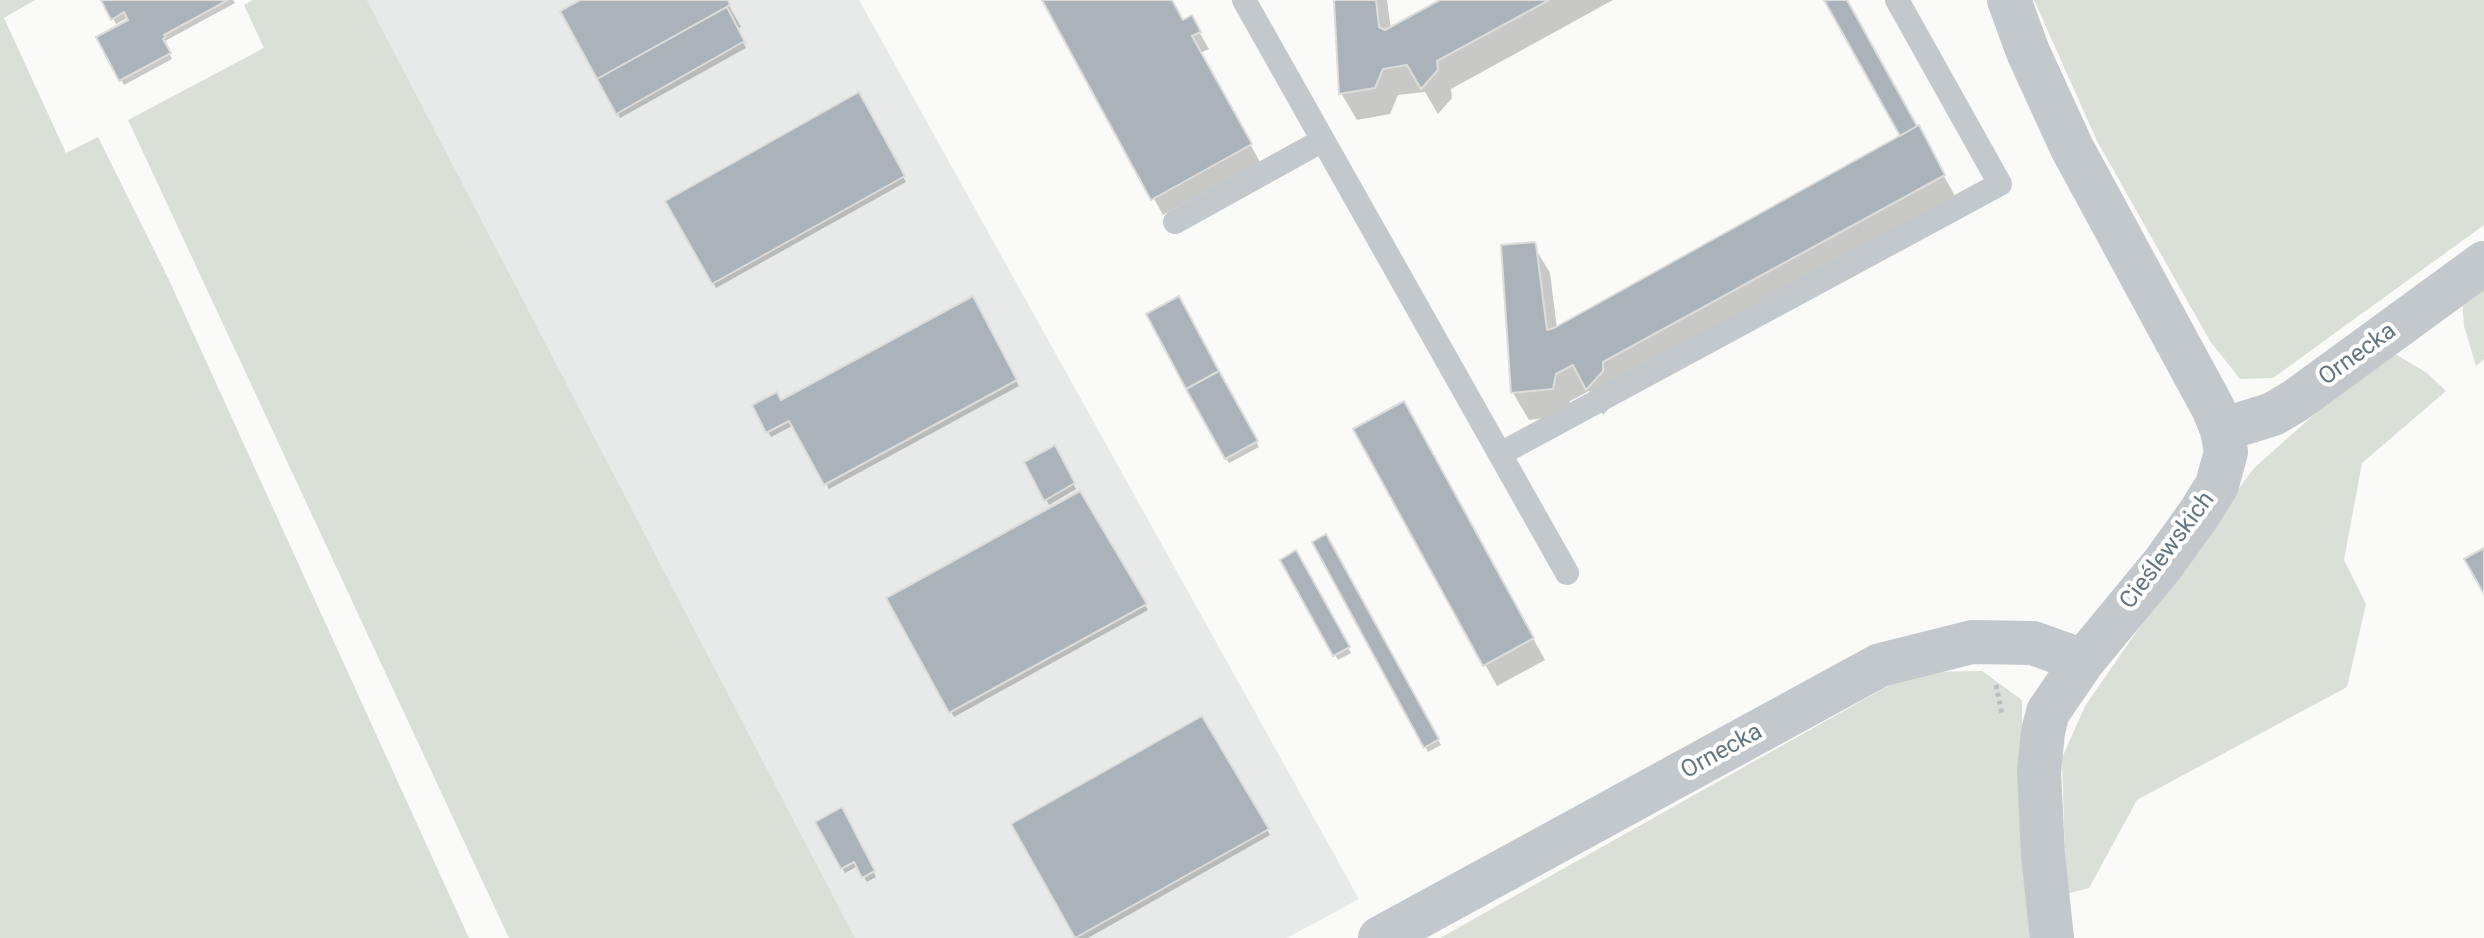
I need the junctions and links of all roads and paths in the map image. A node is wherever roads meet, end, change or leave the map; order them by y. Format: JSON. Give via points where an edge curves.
{"nodes":[{"id":1,"x":1244,"y":0,"type":"edge"},
{"id":2,"x":1897,"y":0,"type":"edge"},
{"id":3,"x":2009,"y":0,"type":"edge"},
{"id":4,"x":1323,"y":140,"type":"junction"},
{"id":5,"x":1175,"y":222,"type":"dead end"},
{"id":6,"x":2484,"y":263,"type":"edge"},
{"id":7,"x":2222,"y":430,"type":"junction"},
{"id":8,"x":1500,"y":454,"type":"junction"},
{"id":9,"x":1567,"y":573,"type":"dead end"},
{"id":10,"x":2083,"y":661,"type":"junction"},
{"id":11,"x":1380,"y":938,"type":"edge"},
{"id":12,"x":2052,"y":938,"type":"edge"}],
"edges":[{"from":1,"to":4,"type":"lane"},
{"from":2,"to":8,"type":"lane","via":[[2000,184]]},
{"from":3,"to":7,"type":"street","name":"Cieślewskich","via":[[2072,148]]},
{"from":4,"to":5,"type":"lane"},
{"from":4,"to":8,"type":"lane"},
{"from":6,"to":7,"type":"street","name":"Ornecka","via":[[2295,401]]},
{"from":7,"to":10,"type":"street","name":"Cieślewskich","via":[[2225,464],[2212,495]]},
{"from":8,"to":9,"type":"lane"},
{"from":10,"to":11,"type":"street","name":"Ornecka","via":[[2033,643],[1972,642],[1880,665]]},
{"from":10,"to":12,"type":"street","name":"Cieślewskich","via":[[2048,712],[2040,752]]}]}
